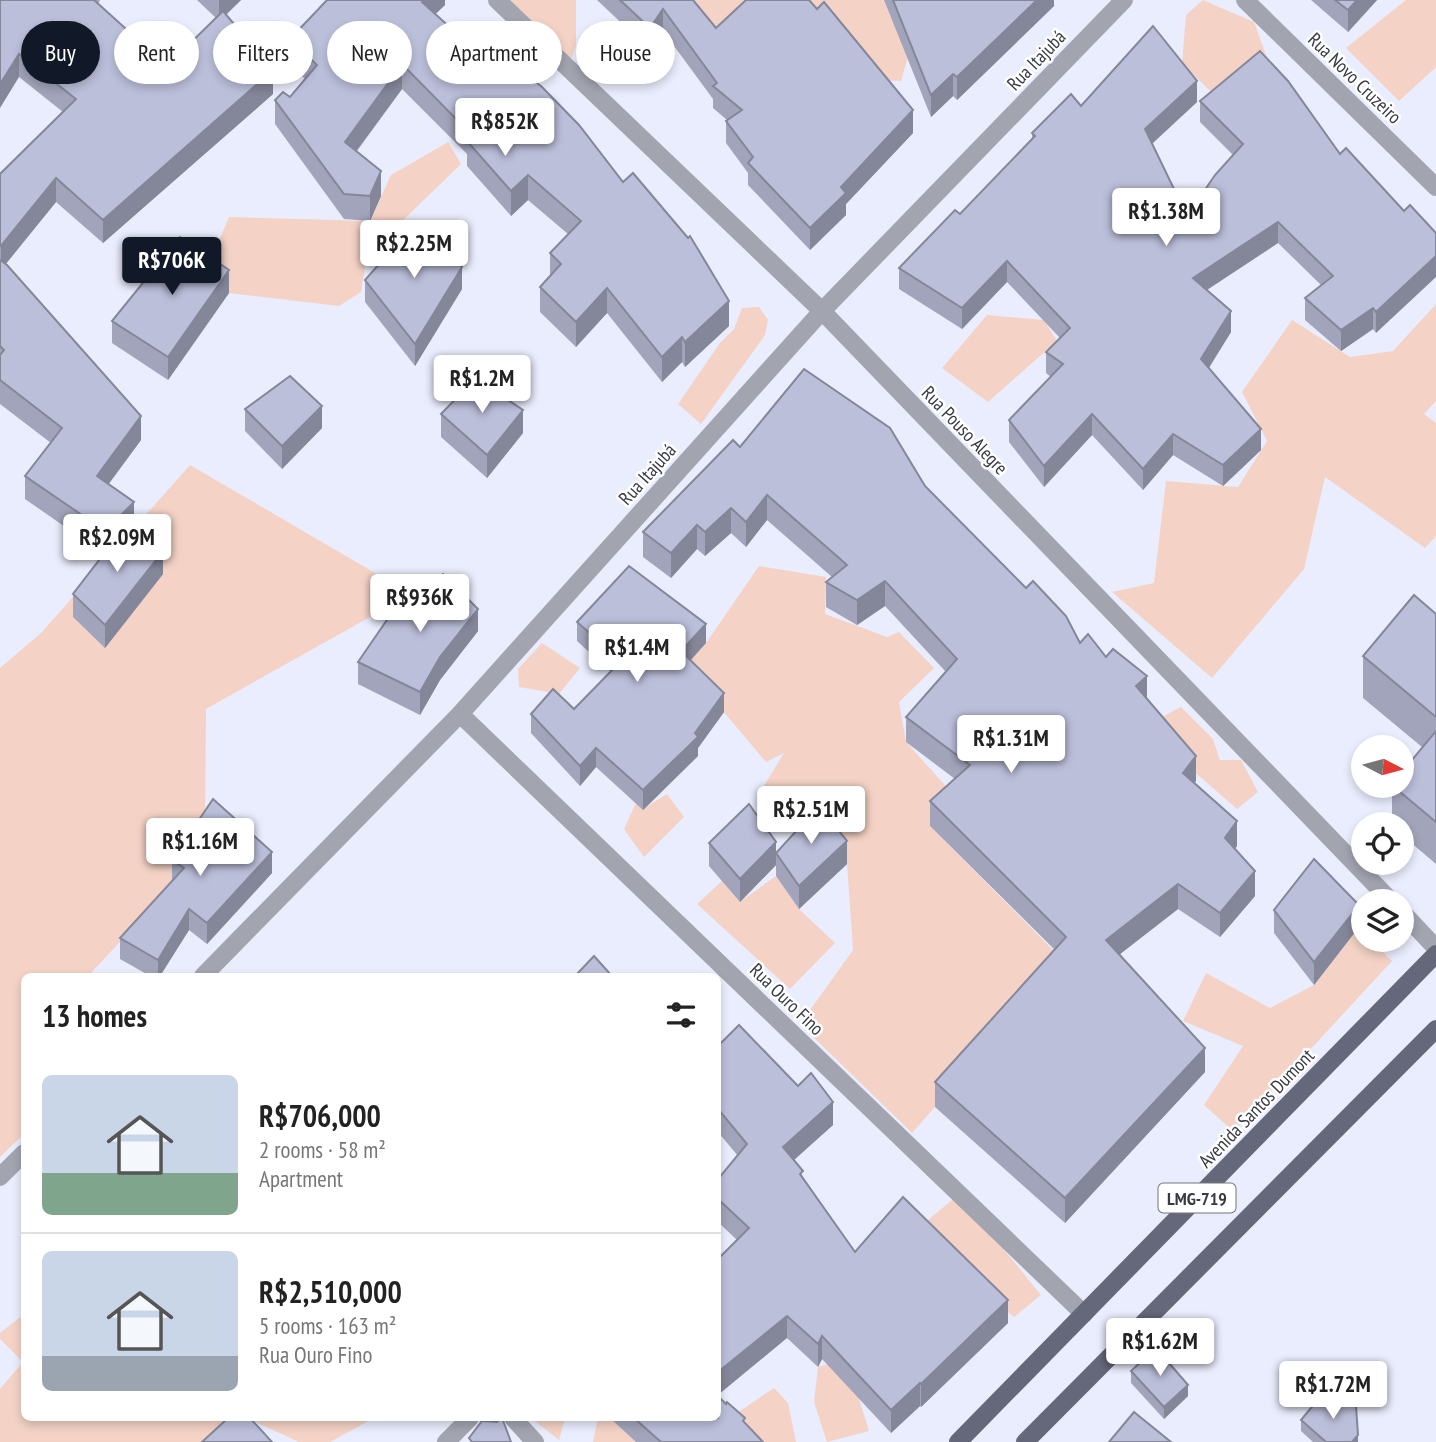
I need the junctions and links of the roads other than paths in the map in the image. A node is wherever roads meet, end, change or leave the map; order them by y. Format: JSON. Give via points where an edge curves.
{"nodes":[{"id":1,"x":497,"y":0,"type":"edge"},
{"id":2,"x":1124,"y":0,"type":"edge"},
{"id":3,"x":1245,"y":0,"type":"edge"},
{"id":4,"x":1436,"y":187,"type":"edge"},
{"id":5,"x":821,"y":311,"type":"junction"},
{"id":6,"x":460,"y":714,"type":"junction"},
{"id":7,"x":1379,"y":889,"type":"edge"},
{"id":8,"x":1414,"y":925,"type":"edge"},
{"id":9,"x":1436,"y":948,"type":"edge"},
{"id":10,"x":1436,"y":954,"type":"edge"},
{"id":11,"x":206,"y":973,"type":"edge"},
{"id":12,"x":1436,"y":1030,"type":"edge"},
{"id":13,"x":21,"y":1156,"type":"edge"},
{"id":14,"x":0,"y":1177,"type":"edge"},
{"id":15,"x":1084,"y":1314,"type":"junction"},
{"id":16,"x":467,"y":1421,"type":"edge"},
{"id":17,"x":516,"y":1421,"type":"edge"},
{"id":18,"x":446,"y":1442,"type":"edge"},
{"id":19,"x":535,"y":1442,"type":"edge"},
{"id":20,"x":958,"y":1442,"type":"edge"},
{"id":21,"x":1025,"y":1442,"type":"edge"}],
"edges":[{"from":1,"to":5,"type":"street","name":"Rua Pouso Alegre"},
{"from":2,"to":5,"type":"street","name":"Rua Itajubá"},
{"from":3,"to":4,"type":"street","name":"Rua Novo Cruzeiro"},
{"from":5,"to":6,"type":"street","name":"Rua Itajubá"},
{"from":5,"to":7,"type":"street","name":"Rua Pouso Alegre"},
{"from":6,"to":11,"type":"street","name":"Rua Itajubá"},
{"from":6,"to":15,"type":"street","name":"Rua Ouro Fino"},
{"from":8,"to":9,"type":"street"},
{"from":10,"to":15,"type":"main road","name":"Avenida Santos Dumont","number":"LMG-719"},
{"from":12,"to":21,"type":"main road","number":"LMG-719"},
{"from":13,"to":14,"type":"street"},
{"from":15,"to":20,"type":"main road","name":"Avenida Santos Dumont","number":"LMG-719"},
{"from":16,"to":18,"type":"street"},
{"from":17,"to":19,"type":"street"}]}
